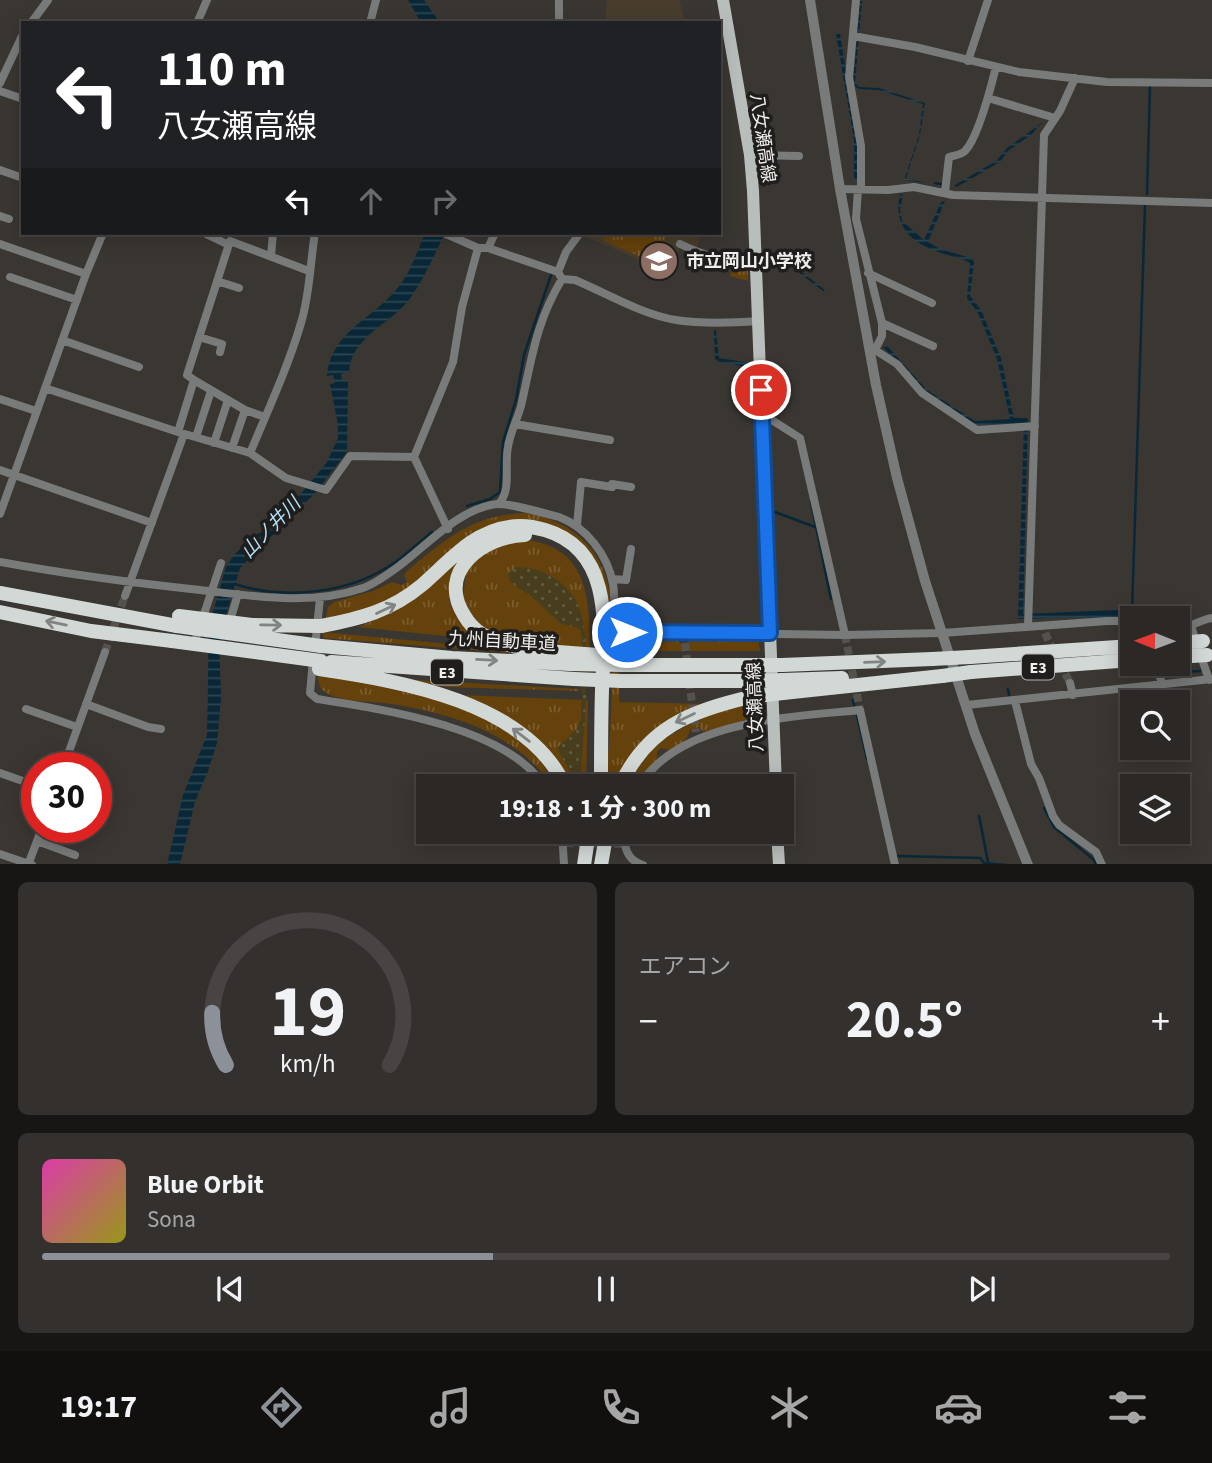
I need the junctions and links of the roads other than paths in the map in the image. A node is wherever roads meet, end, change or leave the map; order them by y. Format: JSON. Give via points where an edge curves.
{"nodes":[{"id":1,"x":48,"y":0,"type":"edge"},
{"id":2,"x":207,"y":0,"type":"edge"},
{"id":3,"x":376,"y":0,"type":"edge"},
{"id":4,"x":559,"y":0,"type":"edge"},
{"id":5,"x":723,"y":0,"type":"edge"},
{"id":6,"x":810,"y":0,"type":"edge"},
{"id":7,"x":856,"y":0,"type":"edge"},
{"id":8,"x":988,"y":0,"type":"edge"},
{"id":9,"x":32,"y":21,"type":"edge"},
{"id":10,"x":198,"y":21,"type":"edge"},
{"id":11,"x":371,"y":21,"type":"edge"},
{"id":12,"x":559,"y":21,"type":"edge"},
{"id":13,"x":853,"y":36,"type":"junction"},
{"id":14,"x":21,"y":38,"type":"edge"},
{"id":15,"x":968,"y":61,"type":"junction"},
{"id":16,"x":996,"y":67,"type":"junction"},
{"id":17,"x":1075,"y":78,"type":"junction"},
{"id":18,"x":0,"y":83,"type":"edge"},
{"id":19,"x":1212,"y":83,"type":"edge"},
{"id":20,"x":0,"y":91,"type":"edge"},
{"id":21,"x":21,"y":98,"type":"edge"},
{"id":22,"x":988,"y":98,"type":"junction"},
{"id":23,"x":1055,"y":118,"type":"junction"},
{"id":24,"x":750,"y":155,"type":"junction"},
{"id":25,"x":799,"y":156,"type":"dead end"},
{"id":26,"x":0,"y":170,"type":"edge"},
{"id":27,"x":20,"y":177,"type":"dead end"},
{"id":28,"x":840,"y":189,"type":"junction"},
{"id":29,"x":860,"y":189,"type":"junction"},
{"id":30,"x":945,"y":192,"type":"junction"},
{"id":31,"x":1042,"y":198,"type":"junction"},
{"id":32,"x":1212,"y":203,"type":"edge"},
{"id":33,"x":102,"y":235,"type":"edge"},
{"id":34,"x":208,"y":235,"type":"edge"},
{"id":35,"x":273,"y":235,"type":"edge"},
{"id":36,"x":315,"y":235,"type":"edge"},
{"id":37,"x":448,"y":235,"type":"edge"},
{"id":38,"x":494,"y":235,"type":"edge"},
{"id":39,"x":579,"y":235,"type":"edge"},
{"id":40,"x":0,"y":243,"type":"edge"},
{"id":41,"x":680,"y":244,"type":"dead end"},
{"id":42,"x":229,"y":245,"type":"junction"},
{"id":43,"x":478,"y":248,"type":"junction"},
{"id":44,"x":488,"y":248,"type":"junction"},
{"id":45,"x":271,"y":256,"type":"junction"},
{"id":46,"x":756,"y":262,"type":"junction"},
{"id":47,"x":309,"y":271,"type":"junction"},
{"id":48,"x":868,"y":273,"type":"junction"},
{"id":49,"x":86,"y":274,"type":"junction"},
{"id":50,"x":560,"y":275,"type":"junction"},
{"id":51,"x":10,"y":277,"type":"dead end"},
{"id":52,"x":217,"y":281,"type":"junction"},
{"id":53,"x":239,"y":288,"type":"dead end"},
{"id":54,"x":76,"y":300,"type":"junction"},
{"id":55,"x":932,"y":303,"type":"dead end"},
{"id":56,"x":758,"y":321,"type":"junction"},
{"id":57,"x":882,"y":323,"type":"junction"},
{"id":58,"x":199,"y":337,"type":"junction"},
{"id":59,"x":62,"y":340,"type":"junction"},
{"id":60,"x":933,"y":346,"type":"dead end"},
{"id":61,"x":872,"y":351,"type":"junction"},
{"id":62,"x":219,"y":352,"type":"dead end"},
{"id":63,"x":139,"y":367,"type":"dead end"},
{"id":64,"x":194,"y":380,"type":"junction"},
{"id":65,"x":45,"y":388,"type":"junction"},
{"id":66,"x":211,"y":390,"type":"junction"},
{"id":67,"x":0,"y":399,"type":"edge"},
{"id":68,"x":228,"y":400,"type":"junction"},
{"id":69,"x":36,"y":411,"type":"junction"},
{"id":70,"x":245,"y":411,"type":"junction"},
{"id":71,"x":761,"y":413,"type":"junction"},
{"id":72,"x":265,"y":416,"type":"junction"},
{"id":73,"x":515,"y":424,"type":"junction"},
{"id":74,"x":1029,"y":426,"type":"junction"},
{"id":75,"x":181,"y":433,"type":"junction"},
{"id":76,"x":196,"y":438,"type":"junction"},
{"id":77,"x":610,"y":440,"type":"dead end"},
{"id":78,"x":214,"y":443,"type":"junction"},
{"id":79,"x":232,"y":448,"type":"junction"},
{"id":80,"x":250,"y":453,"type":"junction"},
{"id":81,"x":414,"y":457,"type":"junction"},
{"id":82,"x":0,"y":470,"type":"edge"},
{"id":83,"x":13,"y":475,"type":"junction"},
{"id":84,"x":631,"y":487,"type":"dead end"},
{"id":85,"x":499,"y":504,"type":"junction"},
{"id":86,"x":0,"y":514,"type":"edge"},
{"id":87,"x":152,"y":523,"type":"junction"},
{"id":88,"x":577,"y":525,"type":"junction"},
{"id":89,"x":447,"y":529,"type":"junction"},
{"id":90,"x":631,"y":549,"type":"dead end"},
{"id":91,"x":0,"y":562,"type":"edge"},
{"id":92,"x":221,"y":563,"type":"dead end"},
{"id":93,"x":612,"y":579,"type":"junction"},
{"id":94,"x":131,"y":583,"type":"junction"},
{"id":95,"x":214,"y":591,"type":"junction"},
{"id":96,"x":0,"y":593,"type":"edge"},
{"id":97,"x":236,"y":593,"type":"junction"},
{"id":98,"x":125,"y":596,"type":"tunnel mouth"},
{"id":99,"x":320,"y":598,"type":"junction"},
{"id":100,"x":0,"y":611,"type":"edge"},
{"id":101,"x":1212,"y":618,"type":"edge"},
{"id":102,"x":178,"y":621,"type":"junction"},
{"id":103,"x":1120,"y":621,"type":"edge"},
{"id":104,"x":1191,"y":626,"type":"joint"},
{"id":105,"x":1028,"y":627,"type":"junction"},
{"id":106,"x":683,"y":633,"type":"junction"},
{"id":107,"x":770,"y":633,"type":"junction"},
{"id":108,"x":942,"y":633,"type":"junction"},
{"id":109,"x":845,"y":635,"type":"junction"},
{"id":110,"x":225,"y":637,"type":"dead end"},
{"id":111,"x":196,"y":638,"type":"dead end"},
{"id":112,"x":685,"y":643,"type":"tunnel mouth"},
{"id":113,"x":1190,"y":645,"type":"edge"},
{"id":114,"x":1209,"y":647,"type":"edge"},
{"id":115,"x":1120,"y":650,"type":"edge"},
{"id":116,"x":105,"y":652,"type":"tunnel mouth"},
{"id":117,"x":1190,"y":653,"type":"edge"},
{"id":118,"x":1103,"y":655,"type":"junction"},
{"id":119,"x":1120,"y":658,"type":"edge"},
{"id":120,"x":320,"y":665,"type":"junction"},
{"id":121,"x":572,"y":666,"type":"junction"},
{"id":122,"x":759,"y":668,"type":"junction"},
{"id":123,"x":783,"y":674,"type":"junction"},
{"id":124,"x":1160,"y":676,"type":"edge"},
{"id":125,"x":1210,"y":680,"type":"edge"},
{"id":126,"x":1070,"y":682,"type":"tunnel mouth"},
{"id":127,"x":1162,"y":684,"type":"junction"},
{"id":128,"x":1073,"y":695,"type":"junction"},
{"id":129,"x":1015,"y":701,"type":"junction"},
{"id":130,"x":86,"y":704,"type":"junction"},
{"id":131,"x":967,"y":705,"type":"junction"},
{"id":132,"x":26,"y":709,"type":"dead end"},
{"id":133,"x":774,"y":719,"type":"junction"},
{"id":134,"x":77,"y":727,"type":"junction"},
{"id":135,"x":161,"y":729,"type":"dead end"},
{"id":136,"x":68,"y":752,"type":"edge"},
{"id":137,"x":0,"y":773,"type":"edge"},
{"id":138,"x":536,"y":774,"type":"edge"},
{"id":139,"x":557,"y":774,"type":"edge"},
{"id":140,"x":591,"y":774,"type":"edge"},
{"id":141,"x":601,"y":774,"type":"edge"},
{"id":142,"x":627,"y":774,"type":"edge"},
{"id":143,"x":650,"y":774,"type":"edge"},
{"id":144,"x":775,"y":774,"type":"edge"},
{"id":145,"x":21,"y":780,"type":"edge"},
{"id":146,"x":36,"y":843,"type":"edge"},
{"id":147,"x":42,"y":843,"type":"edge"},
{"id":148,"x":563,"y":844,"type":"edge"},
{"id":149,"x":581,"y":844,"type":"edge"},
{"id":150,"x":587,"y":844,"type":"edge"},
{"id":151,"x":600,"y":844,"type":"edge"},
{"id":152,"x":605,"y":844,"type":"edge"},
{"id":153,"x":624,"y":844,"type":"edge"},
{"id":154,"x":778,"y":844,"type":"edge"},
{"id":155,"x":0,"y":854,"type":"edge"},
{"id":156,"x":75,"y":855,"type":"dead end"},
{"id":157,"x":30,"y":864,"type":"edge"},
{"id":158,"x":564,"y":864,"type":"edge"},
{"id":159,"x":583,"y":864,"type":"edge"},
{"id":160,"x":601,"y":864,"type":"edge"},
{"id":161,"x":643,"y":864,"type":"edge"},
{"id":162,"x":779,"y":864,"type":"edge"},
{"id":163,"x":895,"y":864,"type":"edge"},
{"id":164,"x":1028,"y":864,"type":"edge"},
{"id":165,"x":1102,"y":864,"type":"edge"}],
"edges":[{"from":1,"to":9,"type":"street"},
{"from":2,"to":10,"type":"street"},
{"from":3,"to":11,"type":"street"},
{"from":4,"to":12,"type":"street"},
{"from":5,"to":24,"type":"main road","name":"八女瀬高線"},
{"from":6,"to":28,"type":"street"},
{"from":7,"to":13,"type":"street"},
{"from":8,"to":15,"type":"street"},
{"from":13,"to":15,"type":"street"},
{"from":13,"to":29,"type":"street","via":[[849,77],[861,146]]},
{"from":14,"to":18,"type":"street"},
{"from":15,"to":16,"type":"street"},
{"from":16,"to":17,"type":"street"},
{"from":16,"to":22,"type":"street"},
{"from":17,"to":19,"type":"street"},
{"from":17,"to":23,"type":"street"},
{"from":20,"to":21,"type":"street"},
{"from":22,"to":23,"type":"street"},
{"from":22,"to":30,"type":"street","via":[[970,144],[963,153],[950,157]]},
{"from":23,"to":31,"type":"street","via":[[1044,135]]},
{"from":24,"to":25,"type":"street"},
{"from":24,"to":46,"type":"main road","name":"八女瀬高線"},
{"from":26,"to":27,"type":"street"},
{"from":28,"to":29,"type":"street"},
{"from":28,"to":61,"type":"street"},
{"from":29,"to":30,"type":"street","via":[[914,187]]},
{"from":29,"to":48,"type":"street","via":[[856,219]]},
{"from":30,"to":31,"type":"street"},
{"from":31,"to":32,"type":"street"},
{"from":31,"to":74,"type":"street"},
{"from":33,"to":49,"type":"street"},
{"from":34,"to":42,"type":"street"},
{"from":35,"to":45,"type":"street"},
{"from":36,"to":47,"type":"street"},
{"from":37,"to":43,"type":"street"},
{"from":38,"to":44,"type":"street"},
{"from":39,"to":50,"type":"street","via":[[566,252]]},
{"from":40,"to":49,"type":"street"},
{"from":41,"to":46,"type":"street","via":[[728,261]]},
{"from":42,"to":45,"type":"street","via":[[230,241]]},
{"from":42,"to":52,"type":"street"},
{"from":43,"to":44,"type":"street"},
{"from":43,"to":81,"type":"street","via":[[453,362]]},
{"from":44,"to":50,"type":"street"},
{"from":45,"to":47,"type":"street"},
{"from":46,"to":56,"type":"main road","name":"八女瀬高線"},
{"from":47,"to":72,"type":"street","via":[[301,324]]},
{"from":48,"to":55,"type":"street"},
{"from":48,"to":57,"type":"street"},
{"from":49,"to":54,"type":"street"},
{"from":50,"to":56,"type":"street","via":[[676,320]]},
{"from":50,"to":73,"type":"street","via":[[536,338]]},
{"from":51,"to":54,"type":"street"},
{"from":52,"to":53,"type":"street"},
{"from":52,"to":58,"type":"street"},
{"from":54,"to":59,"type":"street"},
{"from":56,"to":71,"type":"main road","name":"八女瀬高線"},
{"from":57,"to":60,"type":"street"},
{"from":57,"to":61,"type":"street","via":[[882,336]]},
{"from":58,"to":62,"type":"street","via":[[222,344]]},
{"from":58,"to":64,"type":"street","via":[[187,375]]},
{"from":59,"to":63,"type":"street"},
{"from":59,"to":65,"type":"street"},
{"from":61,"to":74,"type":"street","via":[[897,364],[922,393],[977,430]]},
{"from":61,"to":108,"type":"street","via":[[897,478]]},
{"from":64,"to":66,"type":"street"},
{"from":64,"to":75,"type":"street"},
{"from":65,"to":69,"type":"street"},
{"from":65,"to":75,"type":"street"},
{"from":66,"to":68,"type":"street"},
{"from":66,"to":76,"type":"street"},
{"from":67,"to":69,"type":"street"},
{"from":68,"to":70,"type":"street"},
{"from":68,"to":78,"type":"street"},
{"from":69,"to":83,"type":"street"},
{"from":70,"to":72,"type":"street"},
{"from":70,"to":79,"type":"street"},
{"from":71,"to":107,"type":"main road","name":"八女瀬高線"},
{"from":71,"to":109,"type":"street","via":[[800,438]]},
{"from":72,"to":80,"type":"street"},
{"from":73,"to":77,"type":"street"},
{"from":73,"to":85,"type":"street","via":[[508,447],[506,497]]},
{"from":74,"to":105,"type":"street"},
{"from":75,"to":76,"type":"street"},
{"from":75,"to":87,"type":"street"},
{"from":76,"to":78,"type":"street"},
{"from":78,"to":79,"type":"street"},
{"from":79,"to":80,"type":"street"},
{"from":80,"to":81,"type":"street","via":[[286,478],[326,490],[351,456]]},
{"from":81,"to":89,"type":"street"},
{"from":82,"to":83,"type":"street"},
{"from":83,"to":86,"type":"street"},
{"from":83,"to":87,"type":"street"},
{"from":84,"to":88,"type":"street","via":[[582,482]]},
{"from":85,"to":88,"type":"street"},
{"from":85,"to":89,"type":"street","via":[[466,514]]},
{"from":87,"to":94,"type":"street"},
{"from":88,"to":93,"type":"street","via":[[600,552]]},
{"from":89,"to":99,"type":"street","via":[[365,587]]},
{"from":90,"to":93,"type":"street","via":[[626,580]]},
{"from":91,"to":94,"type":"street"},
{"from":92,"to":95,"type":"street"},
{"from":93,"to":106,"type":"street","via":[[621,630]]},
{"from":94,"to":95,"type":"street"},
{"from":94,"to":98,"type":"street"},
{"from":95,"to":97,"type":"street"},
{"from":95,"to":111,"type":"street"},
{"from":96,"to":102,"type":"highway","name":"九州自動車道","number":"E3"},
{"from":97,"to":99,"type":"street"},
{"from":97,"to":110,"type":"street"},
{"from":99,"to":138,"type":"street","via":[[313,696],[430,720],[481,739]]},
{"from":120,"to":100,"type":"highway","name":"九州自動車道","number":"E3","one_way":true,"bridge":true,"via":[[91,631]]},
{"from":101,"to":104,"type":"street"},
{"from":102,"to":121,"type":"highway","name":"九州自動車道","number":"E3","one_way":true,"bridge":true,"via":[[321,646]]},
{"from":102,"to":141,"type":"highway","one_way":true,"bridge":true,"via":[[321,626],[357,620],[397,604],[470,542],[514,526],[552,532],[589,562],[604,611]]},
{"from":103,"to":105,"type":"street","via":[[1044,630]]},
{"from":104,"to":125,"type":"street"},
{"from":105,"to":108,"type":"street"},
{"from":106,"to":107,"type":"street"},
{"from":106,"to":112,"type":"street"},
{"from":107,"to":109,"type":"street"},
{"from":107,"to":133,"type":"main road","name":"八女瀬高線"},
{"from":108,"to":109,"type":"street"},
{"from":108,"to":131,"type":"street"},
{"from":113,"to":114,"type":"highway","bridge":true},
{"from":114,"to":117,"type":"highway","bridge":true},
{"from":115,"to":118,"type":"highway","name":"九州自動車道","number":"E3"},
{"from":116,"to":130,"type":"street"},
{"from":118,"to":119,"type":"highway","name":"九州自動車道","number":"E3"},
{"from":123,"to":118,"type":"highway","name":"九州自動車道","number":"E3","one_way":true,"bridge":true,"via":[[833,663]]},
{"from":118,"to":123,"type":"highway","name":"九州自動車道","number":"E3","bridge":true,"via":[[942,676]]},
{"from":120,"to":121,"type":"highway","name":"九州自動車道","number":"E3"},
{"from":139,"to":120,"type":"highway","one_way":true,"via":[[530,742],[495,717],[427,690]]},
{"from":121,"to":122,"type":"highway","name":"九州自動車道","number":"E3","bridge":true,"via":[[623,661]]},
{"from":121,"to":122,"type":"highway","name":"九州自動車道","number":"E3","bridge":true,"via":[[621,681]]},
{"from":121,"to":140,"type":"highway","via":[[481,634],[468,620],[456,596],[461,570],[478,549],[495,540],[530,535],[563,547],[583,569],[592,590],[595,617]]},
{"from":122,"to":123,"type":"highway","name":"九州自動車道","number":"E3","bridge":true},
{"from":123,"to":142,"type":"highway","one_way":true,"bridge":true,"via":[[750,697],[700,711],[670,726],[641,750]]},
{"from":124,"to":127,"type":"street"},
{"from":125,"to":127,"type":"street"},
{"from":126,"to":128,"type":"street"},
{"from":127,"to":128,"type":"street"},
{"from":128,"to":129,"type":"street"},
{"from":129,"to":131,"type":"street"},
{"from":129,"to":165,"type":"street","via":[[1031,764],[1053,816],[1097,852]]},
{"from":130,"to":134,"type":"street"},
{"from":130,"to":135,"type":"street"},
{"from":131,"to":164,"type":"street"},
{"from":132,"to":134,"type":"street"},
{"from":133,"to":143,"type":"street","via":[[696,736]]},
{"from":133,"to":144,"type":"main road","name":"八女瀬高線"},
{"from":133,"to":163,"type":"street","via":[[860,710]]},
{"from":134,"to":136,"type":"street"},
{"from":137,"to":145,"type":"street"},
{"from":146,"to":157,"type":"street"},
{"from":147,"to":156,"type":"street"},
{"from":148,"to":158,"type":"street"},
{"from":149,"to":159,"type":"highway"},
{"from":150,"to":159,"type":"highway"},
{"from":151,"to":160,"type":"highway"},
{"from":152,"to":160,"type":"highway"},
{"from":153,"to":161,"type":"street","via":[[630,858]]},
{"from":154,"to":162,"type":"main road"},
{"from":155,"to":157,"type":"street"}]}
